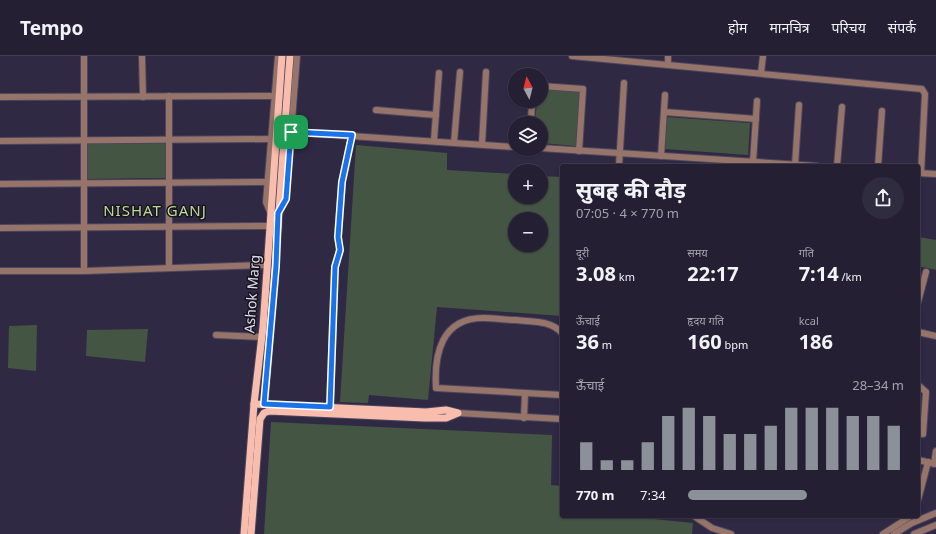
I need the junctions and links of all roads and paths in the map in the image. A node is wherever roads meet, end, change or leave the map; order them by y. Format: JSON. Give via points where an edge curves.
{"nodes":[{"id":1,"x":84,"y":56,"type":"edge"},
{"id":2,"x":142,"y":56,"type":"edge"},
{"id":3,"x":278,"y":56,"type":"edge"},
{"id":4,"x":282,"y":56,"type":"edge"},
{"id":5,"x":290,"y":56,"type":"edge"},
{"id":6,"x":297,"y":56,"type":"edge"},
{"id":7,"x":572,"y":56,"type":"edge"},
{"id":8,"x":668,"y":56,"type":"edge"},
{"id":9,"x":763,"y":56,"type":"edge"},
{"id":10,"x":668,"y":65,"type":"junction"},
{"id":11,"x":460,"y":72,"type":"dead end"},
{"id":12,"x":486,"y":72,"type":"dead end"},
{"id":13,"x":439,"y":73,"type":"dead end"},
{"id":14,"x":761,"y":73,"type":"junction"},
{"id":15,"x":624,"y":83,"type":"dead end"},
{"id":16,"x":548,"y":86,"type":"edge"},
{"id":17,"x":665,"y":95,"type":"dead end"},
{"id":18,"x":169,"y":96,"type":"junction"},
{"id":19,"x":274,"y":96,"type":"junction"},
{"id":20,"x":0,"y":97,"type":"edge"},
{"id":21,"x":84,"y":97,"type":"junction"},
{"id":22,"x":143,"y":97,"type":"junction"},
{"id":23,"x":757,"y":101,"type":"dead end"},
{"id":24,"x":799,"y":105,"type":"dead end"},
{"id":25,"x":842,"y":107,"type":"dead end"},
{"id":26,"x":376,"y":110,"type":"dead end"},
{"id":27,"x":882,"y":111,"type":"dead end"},
{"id":28,"x":664,"y":112,"type":"junction"},
{"id":29,"x":436,"y":115,"type":"junction"},
{"id":30,"x":756,"y":119,"type":"junction"},
{"id":31,"x":291,"y":132,"type":"junction"},
{"id":32,"x":352,"y":135,"type":"junction"},
{"id":33,"x":271,"y":139,"type":"junction"},
{"id":34,"x":168,"y":140,"type":"junction"},
{"id":35,"x":434,"y":140,"type":"junction"},
{"id":36,"x":0,"y":141,"type":"edge"},
{"id":37,"x":84,"y":141,"type":"junction"},
{"id":38,"x":454,"y":142,"type":"junction"},
{"id":39,"x":482,"y":144,"type":"junction"},
{"id":40,"x":508,"y":146,"type":"edge"},
{"id":41,"x":548,"y":149,"type":"edge"},
{"id":42,"x":579,"y":151,"type":"junction"},
{"id":43,"x":620,"y":153,"type":"junction"},
{"id":44,"x":661,"y":156,"type":"junction"},
{"id":45,"x":753,"y":162,"type":"junction"},
{"id":46,"x":619,"y":164,"type":"edge"},
{"id":47,"x":781,"y":164,"type":"edge"},
{"id":48,"x":795,"y":164,"type":"edge"},
{"id":49,"x":837,"y":164,"type":"edge"},
{"id":50,"x":878,"y":164,"type":"edge"},
{"id":51,"x":920,"y":164,"type":"edge"},
{"id":52,"x":920,"y":173,"type":"edge"},
{"id":53,"x":936,"y":174,"type":"edge"},
{"id":54,"x":268,"y":182,"type":"junction"},
{"id":55,"x":84,"y":183,"type":"junction"},
{"id":56,"x":169,"y":183,"type":"junction"},
{"id":57,"x":0,"y":184,"type":"edge"},
{"id":58,"x":275,"y":192,"type":"junction"},
{"id":59,"x":275,"y":213,"type":"junction"},
{"id":60,"x":270,"y":226,"type":"junction"},
{"id":61,"x":84,"y":227,"type":"junction"},
{"id":62,"x":169,"y":227,"type":"junction"},
{"id":63,"x":0,"y":228,"type":"edge"},
{"id":64,"x":267,"y":265,"type":"junction"},
{"id":65,"x":169,"y":268,"type":"junction"},
{"id":66,"x":0,"y":271,"type":"edge"},
{"id":67,"x":84,"y":271,"type":"junction"},
{"id":68,"x":926,"y":272,"type":"dead end"},
{"id":69,"x":920,"y":294,"type":"edge"},
{"id":70,"x":560,"y":332,"type":"edge"},
{"id":71,"x":920,"y":332,"type":"edge"},
{"id":72,"x":216,"y":335,"type":"dead end"},
{"id":73,"x":936,"y":336,"type":"edge"},
{"id":74,"x":262,"y":337,"type":"junction"},
{"id":75,"x":920,"y":387,"type":"edge"},
{"id":76,"x":525,"y":393,"type":"junction"},
{"id":77,"x":560,"y":395,"type":"edge"},
{"id":78,"x":254,"y":404,"type":"junction"},
{"id":79,"x":264,"y":404,"type":"junction"},
{"id":80,"x":330,"y":407,"type":"junction"},
{"id":81,"x":458,"y":413,"type":"junction"},
{"id":82,"x":524,"y":418,"type":"junction"},
{"id":83,"x":560,"y":419,"type":"edge"},
{"id":84,"x":920,"y":433,"type":"edge"},
{"id":85,"x":936,"y":450,"type":"edge"},
{"id":86,"x":920,"y":460,"type":"edge"},
{"id":87,"x":933,"y":463,"type":"edge"},
{"id":88,"x":920,"y":495,"type":"edge"},
{"id":89,"x":936,"y":513,"type":"edge"},
{"id":90,"x":697,"y":518,"type":"edge"},
{"id":91,"x":908,"y":518,"type":"edge"},
{"id":92,"x":936,"y":525,"type":"edge"},
{"id":93,"x":244,"y":534,"type":"edge"},
{"id":94,"x":251,"y":534,"type":"edge"},
{"id":95,"x":731,"y":534,"type":"edge"},
{"id":96,"x":883,"y":534,"type":"edge"},
{"id":97,"x":894,"y":534,"type":"edge"},
{"id":98,"x":914,"y":534,"type":"edge"}],
"edges":[{"from":1,"to":21,"type":"street"},
{"from":2,"to":22,"type":"street"},
{"from":3,"to":19,"type":"street","name":"Ashok Marg"},
{"from":4,"to":58,"type":"main road"},
{"from":5,"to":58,"type":"main road"},
{"from":6,"to":31,"type":"street","name":"Ashok Marg"},
{"from":7,"to":10,"type":"street"},
{"from":8,"to":10,"type":"street"},
{"from":9,"to":14,"type":"street"},
{"from":10,"to":14,"type":"street"},
{"from":11,"to":38,"type":"street"},
{"from":12,"to":39,"type":"street"},
{"from":13,"to":29,"type":"street"},
{"from":14,"to":51,"type":"street","via":[[922,89],[925,94]]},
{"from":15,"to":43,"type":"street"},
{"from":16,"to":42,"type":"street","via":[[584,89]]},
{"from":17,"to":28,"type":"street"},
{"from":18,"to":19,"type":"street"},
{"from":18,"to":22,"type":"street"},
{"from":18,"to":34,"type":"street"},
{"from":19,"to":33,"type":"street","name":"Ashok Marg"},
{"from":20,"to":21,"type":"street"},
{"from":21,"to":22,"type":"street"},
{"from":21,"to":37,"type":"street"},
{"from":23,"to":30,"type":"street"},
{"from":24,"to":48,"type":"street"},
{"from":25,"to":49,"type":"street"},
{"from":26,"to":29,"type":"street"},
{"from":27,"to":50,"type":"street"},
{"from":28,"to":30,"type":"street"},
{"from":28,"to":44,"type":"street"},
{"from":29,"to":35,"type":"street"},
{"from":30,"to":45,"type":"street"},
{"from":31,"to":32,"type":"street"},
{"from":31,"to":59,"type":"street","name":"Ashok Marg","via":[[286,199]]},
{"from":32,"to":35,"type":"street"},
{"from":32,"to":80,"type":"street","via":[[342,182],[338,237],[340,250],[335,267]]},
{"from":33,"to":34,"type":"street"},
{"from":33,"to":54,"type":"street","name":"Ashok Marg"},
{"from":34,"to":37,"type":"street"},
{"from":34,"to":56,"type":"street"},
{"from":35,"to":38,"type":"street"},
{"from":36,"to":37,"type":"street"},
{"from":37,"to":55,"type":"street"},
{"from":38,"to":39,"type":"street"},
{"from":39,"to":40,"type":"street"},
{"from":41,"to":42,"type":"street"},
{"from":42,"to":43,"type":"street"},
{"from":43,"to":44,"type":"street"},
{"from":43,"to":46,"type":"street"},
{"from":44,"to":45,"type":"street"},
{"from":45,"to":47,"type":"street"},
{"from":52,"to":53,"type":"street"},
{"from":54,"to":56,"type":"street"},
{"from":54,"to":59,"type":"street","name":"Ashok Marg","via":[[266,202]]},
{"from":55,"to":56,"type":"street"},
{"from":55,"to":57,"type":"street"},
{"from":55,"to":61,"type":"street"},
{"from":56,"to":62,"type":"street"},
{"from":58,"to":59,"type":"main road"},
{"from":59,"to":60,"type":"main road","name":"Ashok Marg"},
{"from":59,"to":79,"type":"main road","name":"Ashok Marg","via":[[276,266]]},
{"from":60,"to":62,"type":"street"},
{"from":60,"to":64,"type":"main road","name":"Ashok Marg"},
{"from":61,"to":62,"type":"street"},
{"from":61,"to":63,"type":"street"},
{"from":61,"to":67,"type":"street"},
{"from":62,"to":65,"type":"street"},
{"from":64,"to":65,"type":"street"},
{"from":64,"to":74,"type":"main road","name":"Ashok Marg"},
{"from":65,"to":67,"type":"street"},
{"from":66,"to":67,"type":"street"},
{"from":68,"to":69,"type":"street"},
{"from":70,"to":76,"type":"street","via":[[548,323],[481,318],[458,323],[445,335],[438,352],[436,388]]},
{"from":71,"to":73,"type":"street"},
{"from":72,"to":74,"type":"street"},
{"from":74,"to":78,"type":"main road","name":"Ashok Marg"},
{"from":75,"to":84,"type":"street","via":[[926,392],[923,434]]},
{"from":76,"to":77,"type":"street"},
{"from":76,"to":82,"type":"street"},
{"from":78,"to":79,"type":"main road"},
{"from":78,"to":93,"type":"main road","name":"Ashok Marg"},
{"from":79,"to":80,"type":"main road"},
{"from":80,"to":81,"type":"main road","via":[[426,412],[446,410]]},
{"from":81,"to":82,"type":"street"},
{"from":81,"to":94,"type":"main road","via":[[446,418],[270,411],[262,414]]},
{"from":82,"to":83,"type":"street"},
{"from":85,"to":87,"type":"street"},
{"from":86,"to":87,"type":"street"},
{"from":87,"to":88,"type":"street"},
{"from":89,"to":97,"type":"street"},
{"from":90,"to":95,"type":"street","via":[[712,528]]},
{"from":91,"to":96,"type":"street"},
{"from":92,"to":98,"type":"street"}]}
